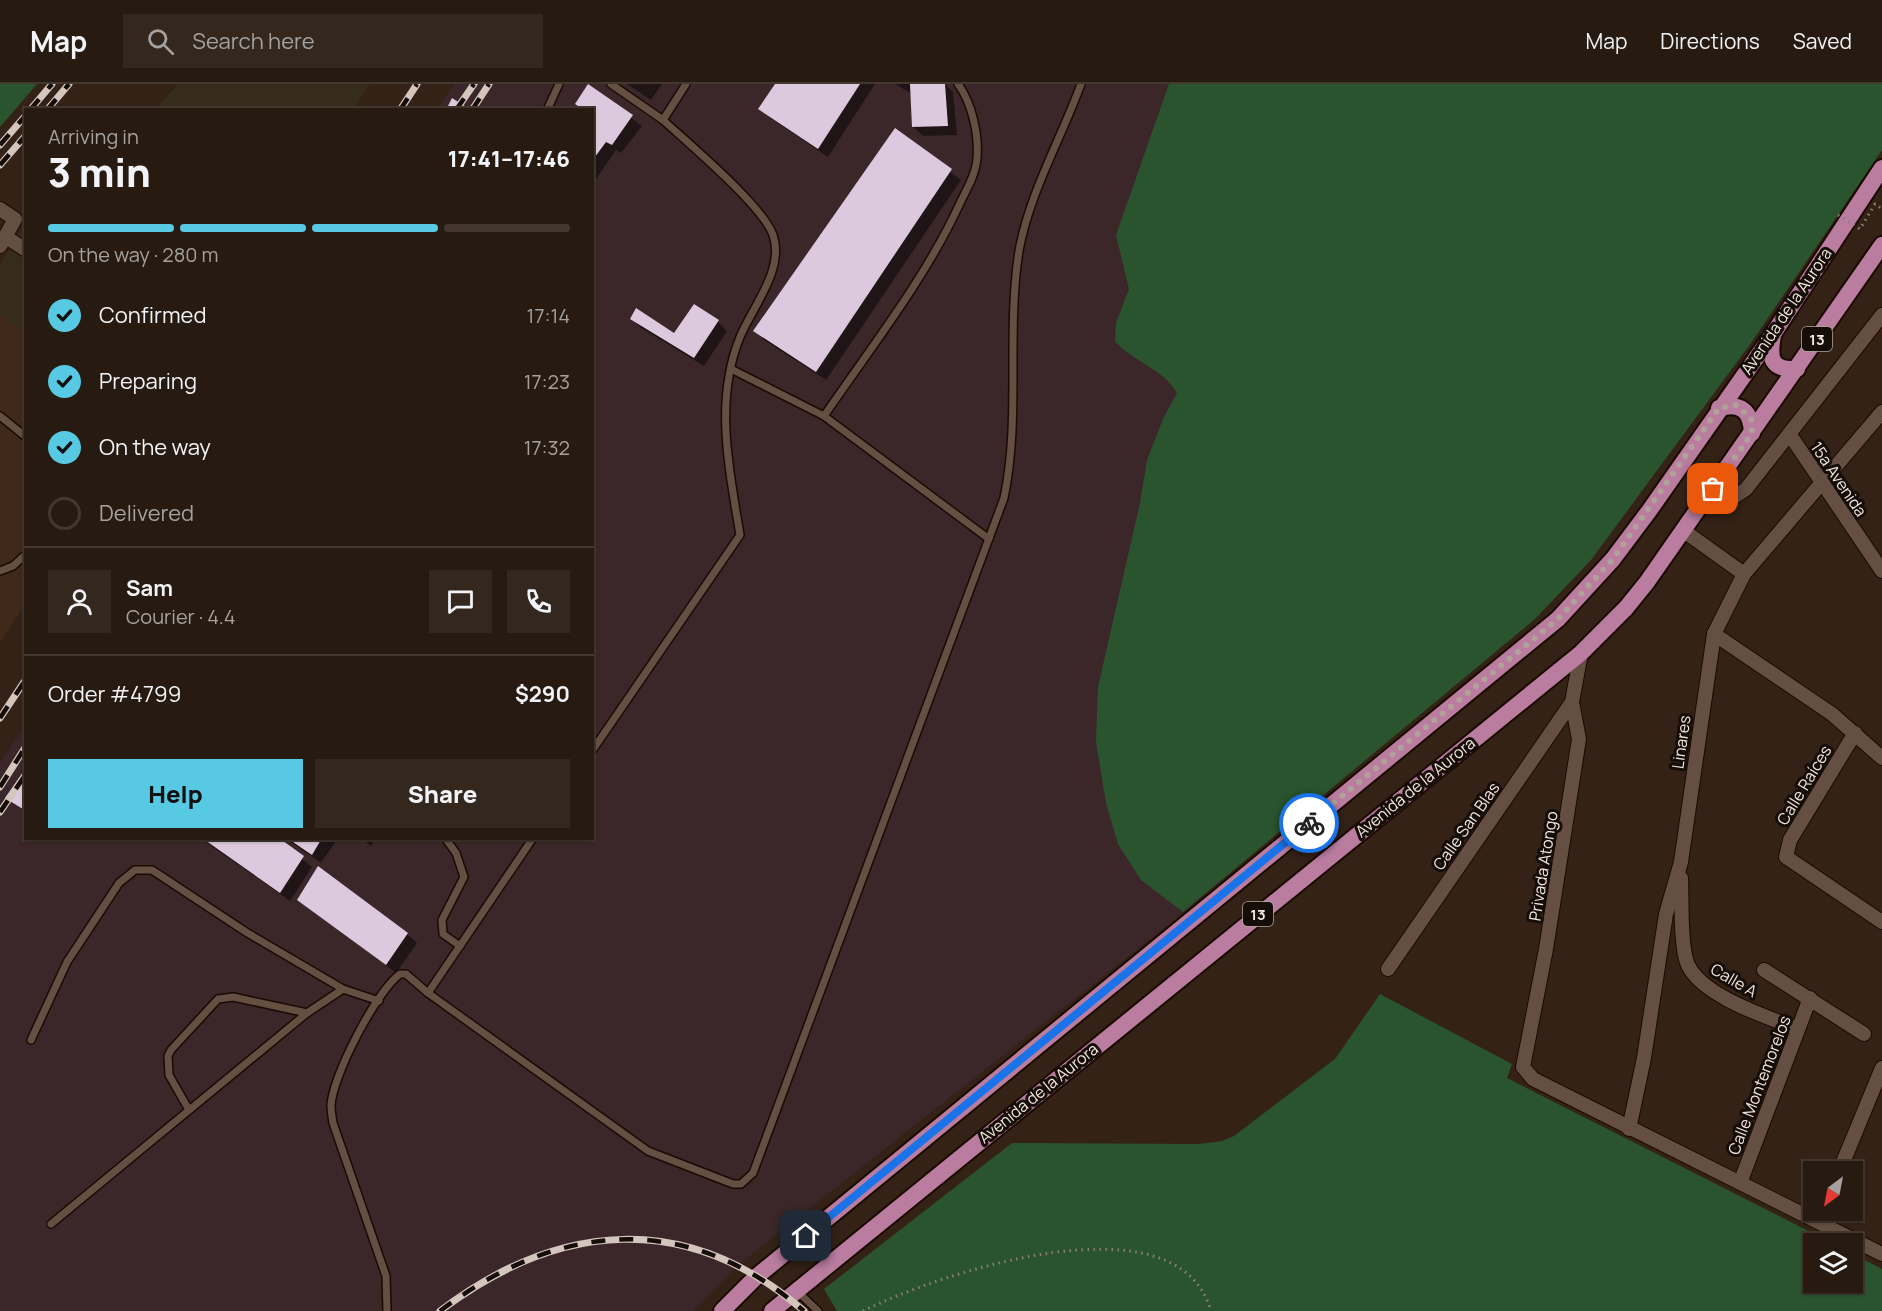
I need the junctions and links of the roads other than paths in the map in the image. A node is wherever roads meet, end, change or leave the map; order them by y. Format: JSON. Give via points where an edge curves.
{"nodes":[{"id":1,"x":559,"y":84,"type":"edge"},
{"id":2,"x":611,"y":84,"type":"edge"},
{"id":3,"x":687,"y":84,"type":"edge"},
{"id":4,"x":958,"y":84,"type":"edge"},
{"id":5,"x":1081,"y":84,"type":"edge"},
{"id":6,"x":548,"y":108,"type":"edge"},
{"id":7,"x":663,"y":120,"type":"junction"},
{"id":8,"x":1882,"y":168,"type":"edge"},
{"id":9,"x":0,"y":209,"type":"edge"},
{"id":10,"x":20,"y":222,"type":"edge"},
{"id":11,"x":3,"y":242,"type":"edge"},
{"id":12,"x":1882,"y":244,"type":"edge"},
{"id":13,"x":24,"y":249,"type":"edge"},
{"id":14,"x":1882,"y":315,"type":"edge"},
{"id":15,"x":1773,"y":334,"type":"junction"},
{"id":16,"x":731,"y":369,"type":"junction"},
{"id":17,"x":1797,"y":369,"type":"junction"},
{"id":18,"x":1719,"y":408,"type":"junction"},
{"id":19,"x":1882,"y":411,"type":"edge"},
{"id":20,"x":0,"y":416,"type":"edge"},
{"id":21,"x":824,"y":416,"type":"junction"},
{"id":22,"x":1752,"y":433,"type":"junction"},
{"id":23,"x":24,"y":435,"type":"edge"},
{"id":24,"x":1790,"y":435,"type":"junction"},
{"id":25,"x":1821,"y":483,"type":"junction"},
{"id":26,"x":1713,"y":489,"type":"junction"},
{"id":27,"x":1684,"y":531,"type":"junction"},
{"id":28,"x":989,"y":539,"type":"junction"},
{"id":29,"x":24,"y":556,"type":"edge"},
{"id":30,"x":0,"y":571,"type":"edge"},
{"id":31,"x":1882,"y":571,"type":"edge"},
{"id":32,"x":1744,"y":574,"type":"junction"},
{"id":33,"x":1713,"y":634,"type":"junction"},
{"id":34,"x":1581,"y":653,"type":"junction"},
{"id":35,"x":1572,"y":702,"type":"junction"},
{"id":36,"x":1855,"y":733,"type":"junction"},
{"id":37,"x":594,"y":748,"type":"edge"},
{"id":38,"x":1882,"y":758,"type":"edge"},
{"id":39,"x":446,"y":840,"type":"edge"},
{"id":40,"x":532,"y":840,"type":"edge"},
{"id":41,"x":1681,"y":862,"type":"junction"},
{"id":42,"x":1882,"y":922,"type":"edge"},
{"id":43,"x":460,"y":946,"type":"junction"},
{"id":44,"x":1388,"y":969,"type":"dead end"},
{"id":45,"x":1764,"y":970,"type":"dead end"},
{"id":46,"x":344,"y":989,"type":"junction"},
{"id":47,"x":428,"y":993,"type":"junction"},
{"id":48,"x":1810,"y":998,"type":"junction"},
{"id":49,"x":379,"y":1001,"type":"junction"},
{"id":50,"x":307,"y":1013,"type":"junction"},
{"id":51,"x":1798,"y":1029,"type":"junction"},
{"id":52,"x":1864,"y":1035,"type":"dead end"},
{"id":53,"x":31,"y":1040,"type":"dead end"},
{"id":54,"x":1882,"y":1068,"type":"edge"},
{"id":55,"x":189,"y":1110,"type":"junction"},
{"id":56,"x":1629,"y":1129,"type":"junction"},
{"id":57,"x":1844,"y":1161,"type":"edge"},
{"id":58,"x":1740,"y":1183,"type":"junction"},
{"id":59,"x":1803,"y":1210,"type":"edge"},
{"id":60,"x":1827,"y":1221,"type":"edge"},
{"id":61,"x":51,"y":1224,"type":"dead end"},
{"id":62,"x":1882,"y":1254,"type":"edge"},
{"id":63,"x":795,"y":1290,"type":"junction"},
{"id":64,"x":816,"y":1310,"type":"edge"},
{"id":65,"x":387,"y":1311,"type":"edge"},
{"id":66,"x":722,"y":1311,"type":"edge"},
{"id":67,"x":772,"y":1311,"type":"edge"}],
"edges":[{"from":1,"to":6,"type":"lane"},
{"from":2,"to":7,"type":"lane"},
{"from":3,"to":7,"type":"lane"},
{"from":4,"to":21,"type":"lane","via":[[974,124],[977,158],[972,178],[922,273]]},
{"from":5,"to":28,"type":"lane","via":[[1025,219],[1014,323],[1011,465]]},
{"from":7,"to":16,"type":"lane","via":[[754,207],[774,236],[773,269],[745,326]]},
{"from":8,"to":15,"type":"main road","name":"Avenida de la Aurora","number":"13"},
{"from":9,"to":10,"type":"street"},
{"from":10,"to":11,"type":"street"},
{"from":11,"to":13,"type":"street"},
{"from":12,"to":17,"type":"main road","name":"Avenida de la Aurora","number":"13"},
{"from":14,"to":24,"type":"street"},
{"from":15,"to":17,"type":"main road","via":[[1770,354],[1774,363],[1784,369]]},
{"from":15,"to":18,"type":"main road","name":"Avenida de la Aurora","number":"13"},
{"from":16,"to":21,"type":"lane"},
{"from":16,"to":37,"type":"lane","via":[[726,388],[725,448],[740,535]]},
{"from":17,"to":22,"type":"main road","name":"Avenida de la Aurora","number":"13"},
{"from":18,"to":22,"type":"main road","via":[[1740,406],[1751,418]]},
{"from":18,"to":66,"type":"main road","name":"Avenida de la Aurora","number":"13","via":[[1613,559],[1558,619],[770,1266]]},
{"from":19,"to":25,"type":"street","name":"Linares"},
{"from":20,"to":23,"type":"lane"},
{"from":21,"to":28,"type":"lane"},
{"from":22,"to":26,"type":"main road","name":"Avenida de la Aurora","number":"13"},
{"from":24,"to":25,"type":"street","name":"15a Avenida"},
{"from":24,"to":26,"type":"street","via":[[1737,496]]},
{"from":25,"to":31,"type":"street","name":"15a Avenida"},
{"from":25,"to":32,"type":"street","name":"Linares"},
{"from":26,"to":27,"type":"main road","name":"Avenida de la Aurora","number":"13"},
{"from":27,"to":32,"type":"street"},
{"from":27,"to":34,"type":"main road","name":"Avenida de la Aurora","number":"13","via":[[1637,596]]},
{"from":28,"to":47,"type":"lane","via":[[747,1180],[741,1184],[726,1182],[648,1151]]},
{"from":29,"to":30,"type":"lane"},
{"from":32,"to":33,"type":"street","name":"Linares"},
{"from":33,"to":36,"type":"street","via":[[1779,676]]},
{"from":33,"to":41,"type":"street","name":"Linares"},
{"from":34,"to":35,"type":"street","name":"Privada Atongo"},
{"from":34,"to":63,"type":"main road","name":"Avenida de la Aurora","number":"13"},
{"from":35,"to":44,"type":"street","name":"Calle San Blas"},
{"from":35,"to":56,"type":"street","name":"Privada Atongo","via":[[1580,739],[1523,1067],[1533,1080]]},
{"from":36,"to":38,"type":"street"},
{"from":36,"to":42,"type":"street","name":"Calle Raíces","via":[[1790,840],[1786,857]]},
{"from":39,"to":43,"type":"lane","via":[[456,853],[464,877],[442,920],[442,934]]},
{"from":40,"to":43,"type":"lane"},
{"from":41,"to":51,"type":"street","name":"Calle A","via":[[1685,957],[1693,973],[1724,997]]},
{"from":41,"to":56,"type":"street","name":"Linares","via":[[1666,914]]},
{"from":43,"to":47,"type":"lane"},
{"from":45,"to":48,"type":"street"},
{"from":46,"to":49,"type":"lane"},
{"from":46,"to":50,"type":"lane"},
{"from":46,"to":53,"type":"lane","via":[[246,932],[152,870],[135,870],[119,883],[84,933]]},
{"from":47,"to":49,"type":"lane","via":[[403,974],[397,976]]},
{"from":48,"to":51,"type":"street","name":"Calle Montemorelos"},
{"from":48,"to":52,"type":"street"},
{"from":49,"to":65,"type":"lane","via":[[356,1037],[336,1081],[331,1106],[333,1123],[386,1276]]},
{"from":50,"to":55,"type":"lane"},
{"from":50,"to":55,"type":"lane","via":[[233,997],[215,1001],[168,1056],[169,1074]]},
{"from":51,"to":58,"type":"street","name":"Calle Montemorelos"},
{"from":54,"to":57,"type":"street"},
{"from":55,"to":61,"type":"lane"},
{"from":56,"to":58,"type":"street"},
{"from":58,"to":59,"type":"street"},
{"from":60,"to":62,"type":"street"},
{"from":63,"to":64,"type":"lane"},
{"from":63,"to":67,"type":"main road","name":"Avenida de la Aurora","number":"13"}]}
